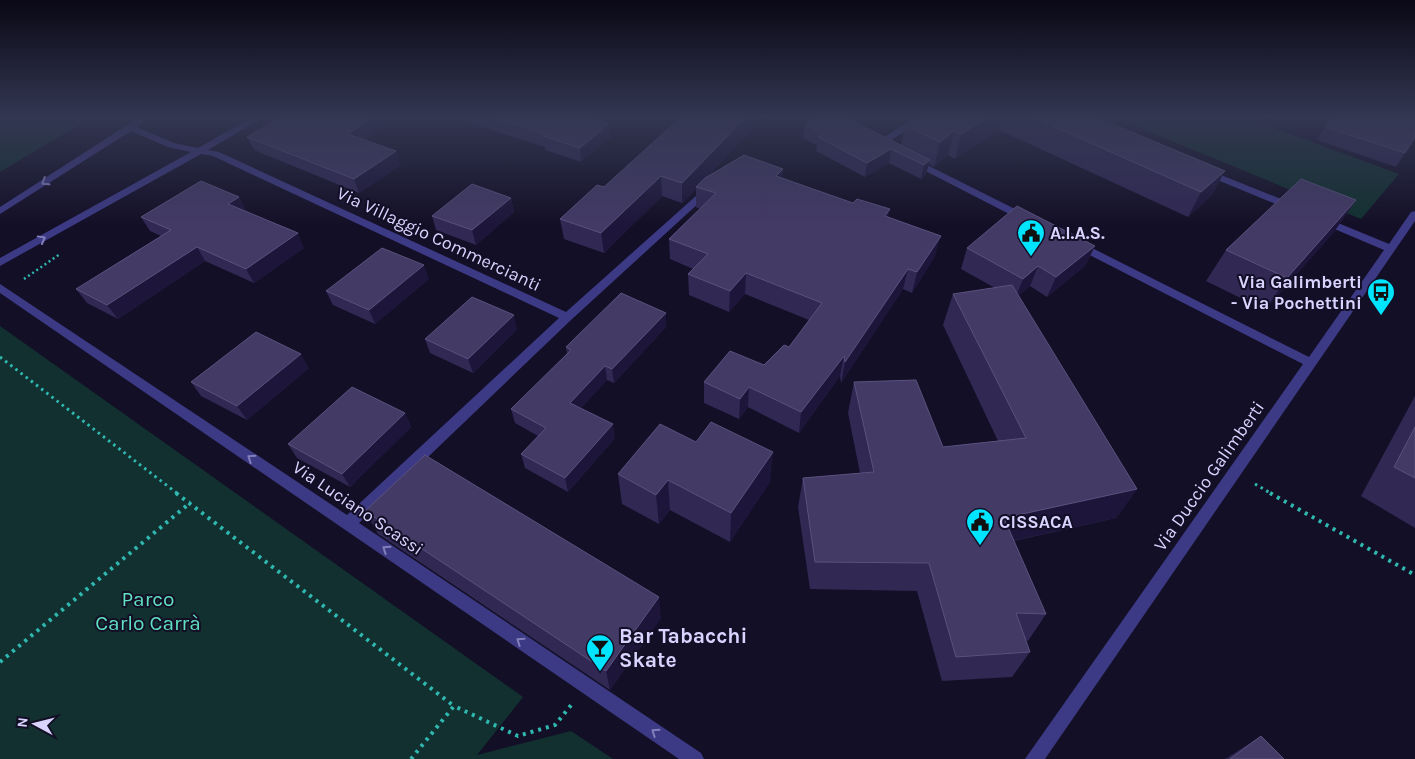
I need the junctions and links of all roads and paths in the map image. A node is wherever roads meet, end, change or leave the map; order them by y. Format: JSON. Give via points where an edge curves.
{"nodes":[{"id":1,"x":90,"y":153,"type":"edge"},
{"id":2,"x":194,"y":153,"type":"edge"},
{"id":3,"x":214,"y":153,"type":"edge"},
{"id":4,"x":906,"y":157,"type":"edge"},
{"id":5,"x":1196,"y":168,"type":"edge"},
{"id":6,"x":716,"y":182,"type":"edge"},
{"id":7,"x":1298,"y":210,"type":"edge"},
{"id":8,"x":0,"y":211,"type":"edge"},
{"id":9,"x":1415,"y":214,"type":"edge"},
{"id":10,"x":1316,"y":217,"type":"edge"},
{"id":11,"x":1038,"y":224,"type":"edge"},
{"id":12,"x":1064,"y":238,"type":"edge"},
{"id":13,"x":1390,"y":248,"type":"junction"},
{"id":14,"x":0,"y":263,"type":"edge"},
{"id":15,"x":0,"y":288,"type":"edge"},
{"id":16,"x":567,"y":317,"type":"junction"},
{"id":17,"x":0,"y":357,"type":"edge"},
{"id":18,"x":1311,"y":362,"type":"junction"},
{"id":19,"x":1234,"y":473,"type":"junction"},
{"id":20,"x":191,"y":502,"type":"junction"},
{"id":21,"x":348,"y":524,"type":"junction"},
{"id":22,"x":1415,"y":575,"type":"edge"},
{"id":23,"x":0,"y":662,"type":"edge"},
{"id":24,"x":587,"y":686,"type":"junction"},
{"id":25,"x":454,"y":706,"type":"junction"},
{"id":26,"x":411,"y":759,"type":"edge"},
{"id":27,"x":695,"y":759,"type":"edge"},
{"id":28,"x":1034,"y":759,"type":"edge"}],
"edges":[{"from":1,"to":8,"type":"street","one_way":true},
{"from":14,"to":2,"type":"street","one_way":true},
{"from":3,"to":16,"type":"street","name":"Via Villaggio Commercianti"},
{"from":4,"to":11,"type":"street"},
{"from":5,"to":7,"type":"street"},
{"from":6,"to":16,"type":"street"},
{"from":9,"to":13,"type":"street","name":"Via Duccio Galimberti"},
{"from":10,"to":13,"type":"street"},
{"from":12,"to":18,"type":"street"},
{"from":13,"to":18,"type":"street","name":"Via Duccio Galimberti"},
{"from":21,"to":15,"type":"street","name":"Via Luciano Scassi","one_way":true},
{"from":16,"to":21,"type":"street"},
{"from":17,"to":20,"type":"path"},
{"from":18,"to":19,"type":"street","name":"Via Duccio Galimberti"},
{"from":19,"to":22,"type":"path"},
{"from":19,"to":28,"type":"street","name":"Via Duccio Galimberti"},
{"from":20,"to":23,"type":"path"},
{"from":20,"to":25,"type":"path"},
{"from":24,"to":21,"type":"street","name":"Via Luciano Scassi","one_way":true},
{"from":24,"to":25,"type":"path","via":[[555,725],[518,736]]},
{"from":27,"to":24,"type":"street","name":"Via Luciano Scassi","one_way":true},
{"from":25,"to":26,"type":"path"}]}
